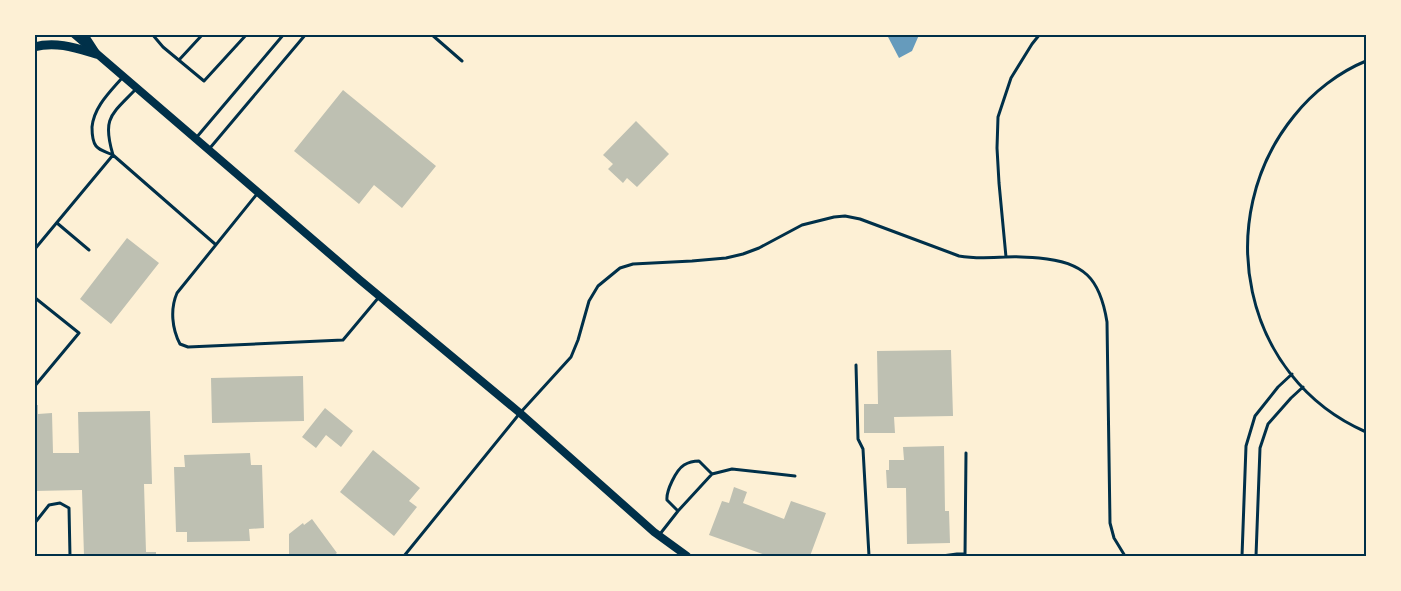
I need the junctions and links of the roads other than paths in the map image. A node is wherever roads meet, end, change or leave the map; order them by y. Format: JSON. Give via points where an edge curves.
{"nodes":[{"id":1,"x":74,"y":34,"type":"edge"},
{"id":2,"x":83,"y":34,"type":"edge"},
{"id":3,"x":152,"y":34,"type":"edge"},
{"id":4,"x":203,"y":34,"type":"edge"},
{"id":5,"x":247,"y":34,"type":"edge"},
{"id":6,"x":284,"y":34,"type":"edge"},
{"id":7,"x":306,"y":34,"type":"edge"},
{"id":8,"x":430,"y":34,"type":"edge"},
{"id":9,"x":1040,"y":34,"type":"edge"},
{"id":10,"x":34,"y":47,"type":"edge"},
{"id":11,"x":96,"y":54,"type":"junction"},
{"id":12,"x":179,"y":60,"type":"junction"},
{"id":13,"x":1366,"y":60,"type":"edge"},
{"id":14,"x":462,"y":61,"type":"dead end"},
{"id":15,"x":123,"y":77,"type":"junction"},
{"id":16,"x":137,"y":88,"type":"junction"},
{"id":17,"x":195,"y":139,"type":"junction"},
{"id":18,"x":208,"y":149,"type":"junction"},
{"id":19,"x":113,"y":155,"type":"junction"},
{"id":20,"x":258,"y":192,"type":"junction"},
{"id":21,"x":57,"y":223,"type":"junction"},
{"id":22,"x":215,"y":244,"type":"junction"},
{"id":23,"x":34,"y":250,"type":"edge"},
{"id":24,"x":89,"y":250,"type":"dead end"},
{"id":25,"x":1006,"y":257,"type":"junction"},
{"id":26,"x":34,"y":297,"type":"edge"},
{"id":27,"x":380,"y":297,"type":"junction"},
{"id":28,"x":856,"y":365,"type":"dead end"},
{"id":29,"x":1292,"y":374,"type":"junction"},
{"id":30,"x":34,"y":387,"type":"edge"},
{"id":31,"x":1303,"y":387,"type":"junction"},
{"id":32,"x":520,"y":413,"type":"junction"},
{"id":33,"x":1366,"y":432,"type":"edge"},
{"id":34,"x":966,"y":453,"type":"dead end"},
{"id":35,"x":712,"y":474,"type":"junction"},
{"id":36,"x":795,"y":476,"type":"dead end"},
{"id":37,"x":678,"y":511,"type":"junction"},
{"id":38,"x":34,"y":524,"type":"edge"},
{"id":39,"x":659,"y":536,"type":"junction"},
{"id":40,"x":965,"y":555,"type":"edge"},
{"id":41,"x":70,"y":556,"type":"edge"},
{"id":42,"x":404,"y":556,"type":"edge"},
{"id":43,"x":687,"y":556,"type":"edge"},
{"id":44,"x":869,"y":556,"type":"edge"},
{"id":45,"x":942,"y":556,"type":"edge"},
{"id":46,"x":1125,"y":556,"type":"edge"},
{"id":47,"x":1242,"y":556,"type":"edge"},
{"id":48,"x":1256,"y":556,"type":"edge"}],
"edges":[{"from":1,"to":11,"type":"street"},
{"from":2,"to":11,"type":"main road"},
{"from":3,"to":12,"type":"lane"},
{"from":4,"to":12,"type":"lane"},
{"from":5,"to":12,"type":"lane","via":[[204,81]]},
{"from":6,"to":17,"type":"lane"},
{"from":7,"to":18,"type":"lane"},
{"from":8,"to":14,"type":"lane"},
{"from":9,"to":25,"type":"lane","via":[[1011,78],[998,117]]},
{"from":10,"to":11,"type":"main road","via":[[56,44]]},
{"from":11,"to":15,"type":"street"},
{"from":13,"to":29,"type":"lane","via":[[1339,75],[1301,108],[1272,148],[1253,194],[1247,244],[1252,293],[1269,340]]},
{"from":15,"to":16,"type":"street"},
{"from":15,"to":19,"type":"lane","via":[[98,107],[93,120],[94,145]]},
{"from":16,"to":17,"type":"street"},
{"from":16,"to":19,"type":"lane","via":[[109,120],[107,137]]},
{"from":17,"to":18,"type":"street"},
{"from":18,"to":20,"type":"street"},
{"from":19,"to":21,"type":"lane"},
{"from":19,"to":22,"type":"lane"},
{"from":20,"to":22,"type":"lane"},
{"from":20,"to":27,"type":"street"},
{"from":21,"to":23,"type":"lane"},
{"from":21,"to":24,"type":"lane"},
{"from":22,"to":27,"type":"lane","via":[[173,300],[175,335],[180,344],[188,347],[343,340]]},
{"from":25,"to":32,"type":"lane","via":[[959,256],[845,216],[802,225],[759,248],[726,258],[620,268],[598,286],[589,300],[571,357]]},
{"from":25,"to":46,"type":"lane","via":[[1049,259],[1070,265],[1087,274],[1101,295],[1107,322],[1110,523]]},
{"from":26,"to":30,"type":"lane","via":[[79,333]]},
{"from":27,"to":32,"type":"street"},
{"from":28,"to":44,"type":"lane","via":[[858,439],[863,449]]},
{"from":29,"to":31,"type":"lane"},
{"from":29,"to":47,"type":"lane","via":[[1255,416],[1246,446]]},
{"from":31,"to":33,"type":"lane","via":[[1336,415]]},
{"from":31,"to":48,"type":"lane","via":[[1269,423],[1260,448]]},
{"from":32,"to":39,"type":"street"},
{"from":32,"to":42,"type":"lane"},
{"from":34,"to":40,"type":"lane"},
{"from":35,"to":36,"type":"lane","via":[[732,469]]},
{"from":35,"to":37,"type":"lane"},
{"from":35,"to":37,"type":"lane","via":[[699,462],[682,466],[666,492],[667,500]]},
{"from":37,"to":39,"type":"lane"},
{"from":38,"to":41,"type":"lane","via":[[49,505],[60,503],[69,508]]},
{"from":39,"to":43,"type":"street"},
{"from":40,"to":45,"type":"lane"}]}
